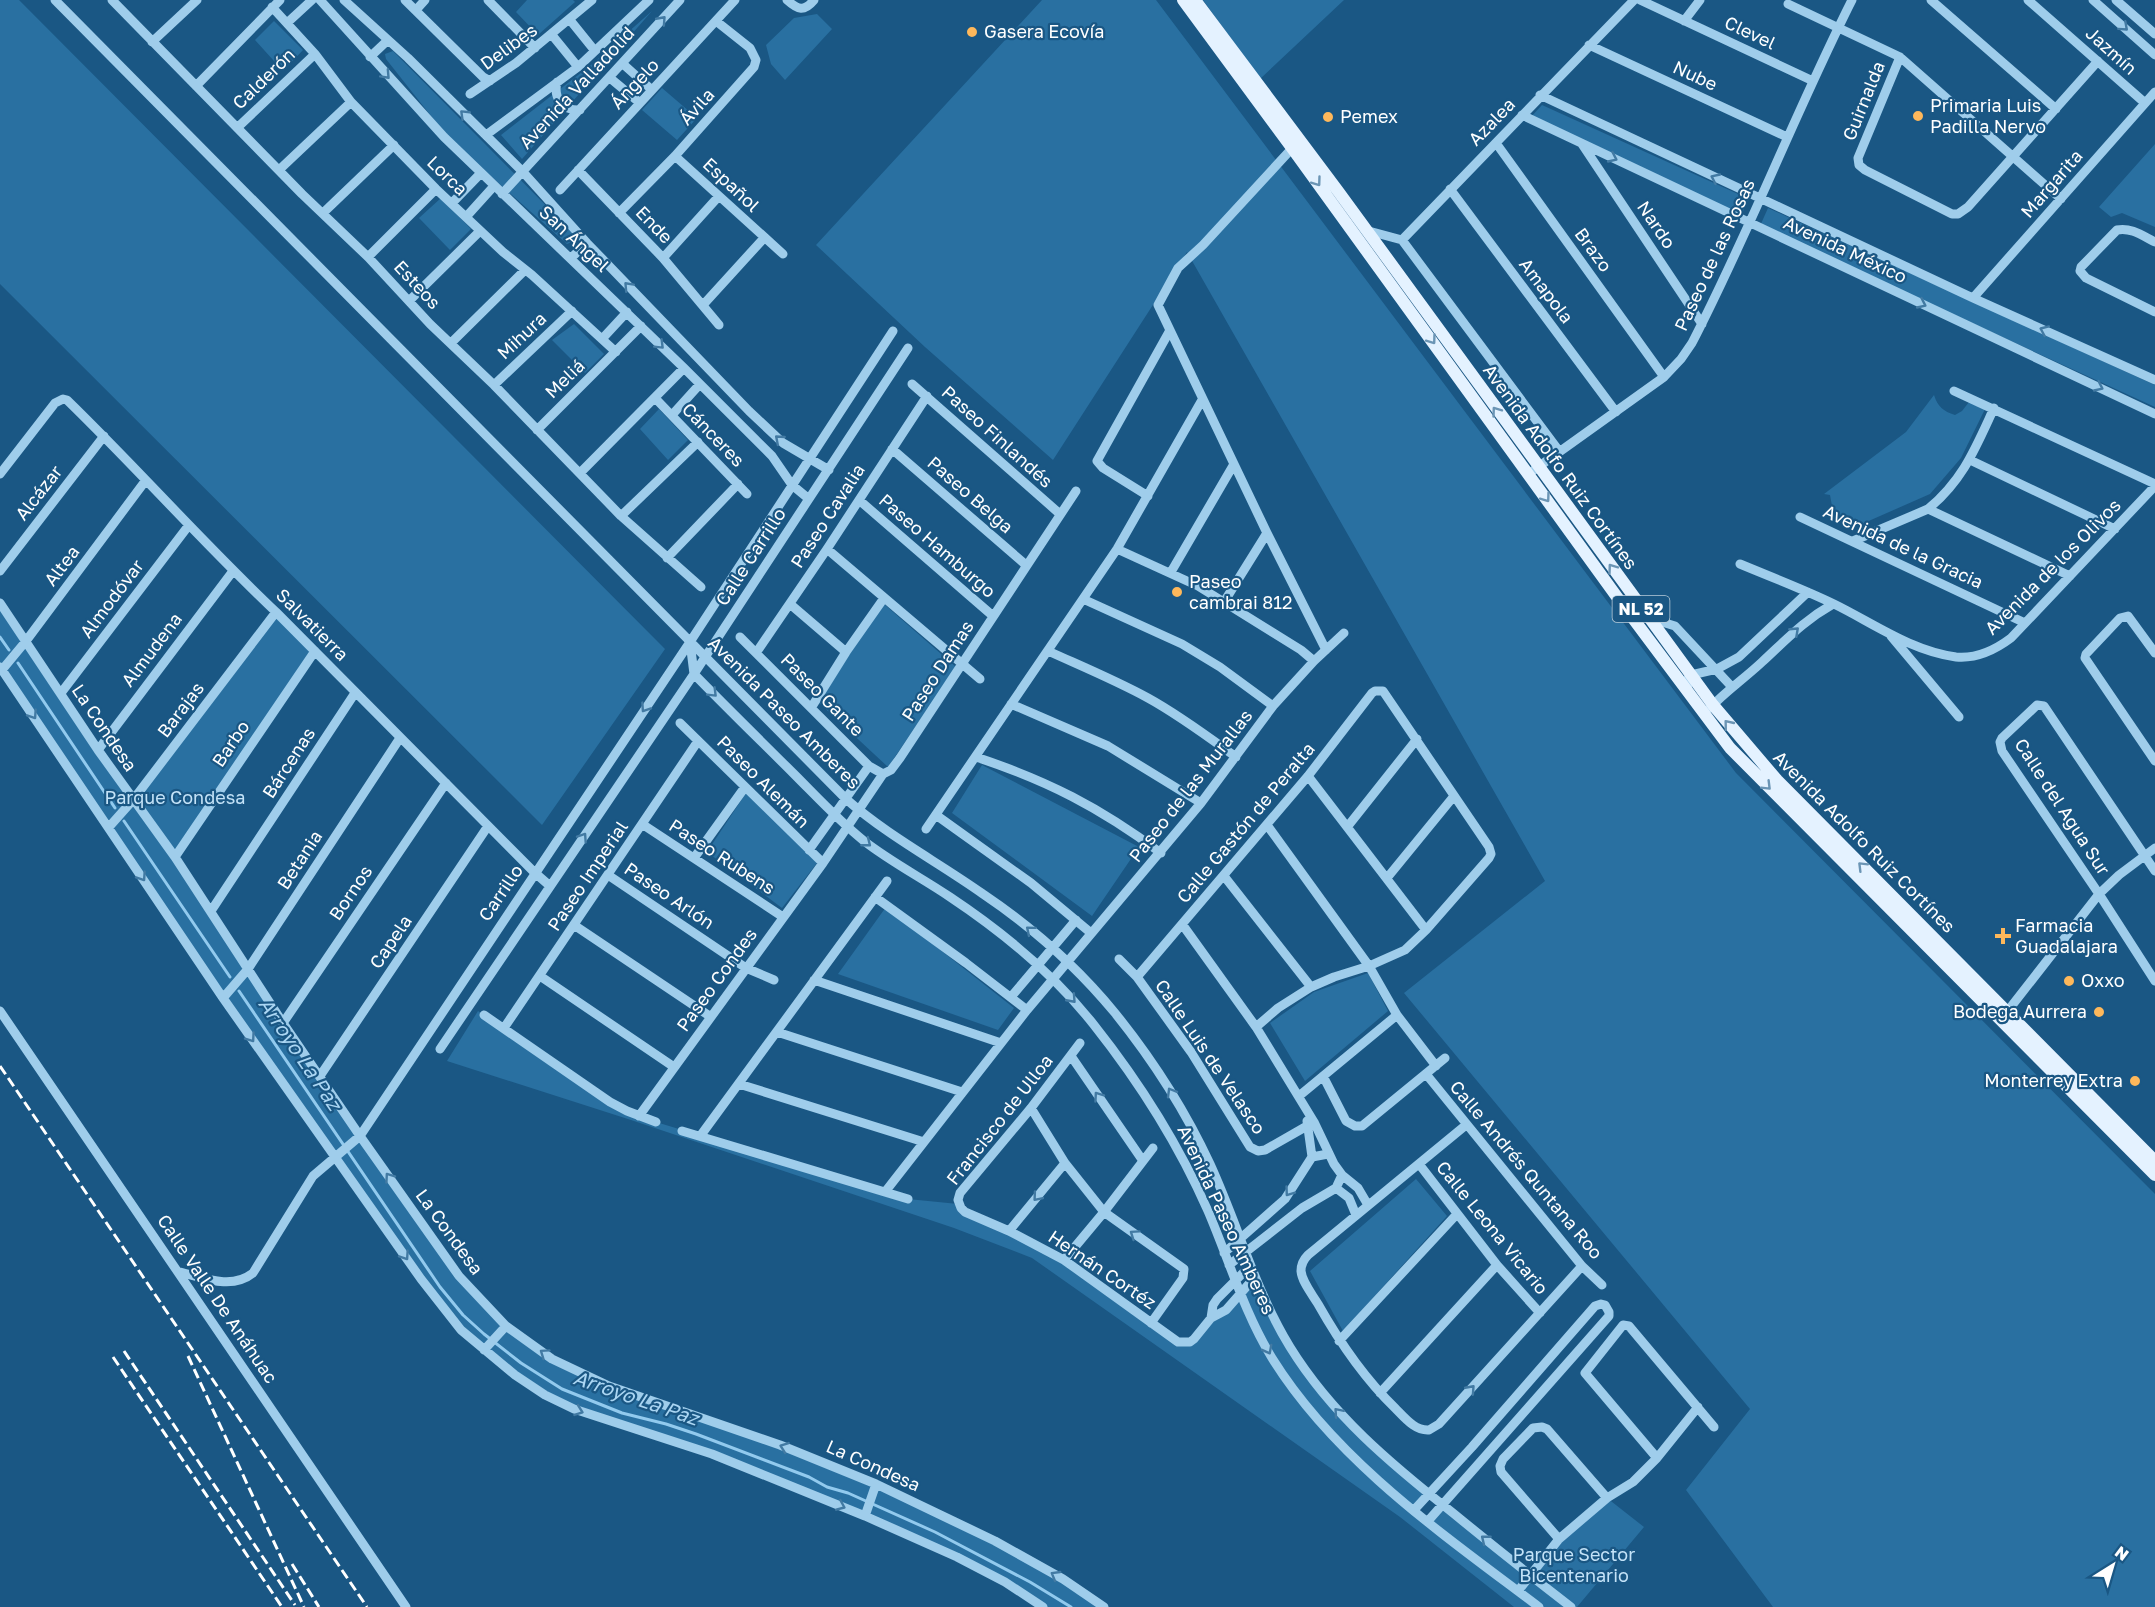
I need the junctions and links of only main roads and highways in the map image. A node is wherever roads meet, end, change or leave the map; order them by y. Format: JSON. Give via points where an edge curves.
{"nodes":[{"id":1,"x":1183,"y":0,"type":"edge"},
{"id":2,"x":1195,"y":0,"type":"edge"},
{"id":3,"x":1296,"y":144,"type":"junction"},
{"id":4,"x":1533,"y":471,"type":"junction"},
{"id":5,"x":1688,"y":683,"type":"junction"},
{"id":6,"x":2003,"y":1016,"type":"junction"},
{"id":7,"x":2155,"y":1161,"type":"edge"},
{"id":8,"x":2155,"y":1175,"type":"edge"}],
"edges":[{"from":1,"to":3,"type":"main road"},
{"from":2,"to":3,"type":"main road","name":"Avenida Adolfo Ruiz Cortínes","number":"NL 52"},
{"from":3,"to":4,"type":"main road","one_way":true},
{"from":4,"to":3,"type":"main road","name":"Avenida Adolfo Ruiz Cortínes","number":"NL 52","one_way":true,"via":[[1365,230]]},
{"from":5,"to":4,"type":"main road","name":"Avenida Adolfo Ruiz Cortínes","number":"NL 52","one_way":true,"via":[[1649,618]]},
{"from":4,"to":5,"type":"main road","one_way":true,"via":[[1652,645]]},
{"from":6,"to":5,"type":"main road","name":"Avenida Adolfo Ruiz Cortínes","number":"NL 52","one_way":true,"via":[[1777,780],[1713,705]]},
{"from":5,"to":6,"type":"main road","one_way":true,"via":[[1731,748],[1750,769]]},
{"from":6,"to":7,"type":"main road","name":"Avenida Adolfo Ruiz Cortínes","number":"NL 52"},
{"from":6,"to":8,"type":"main road"}]}
